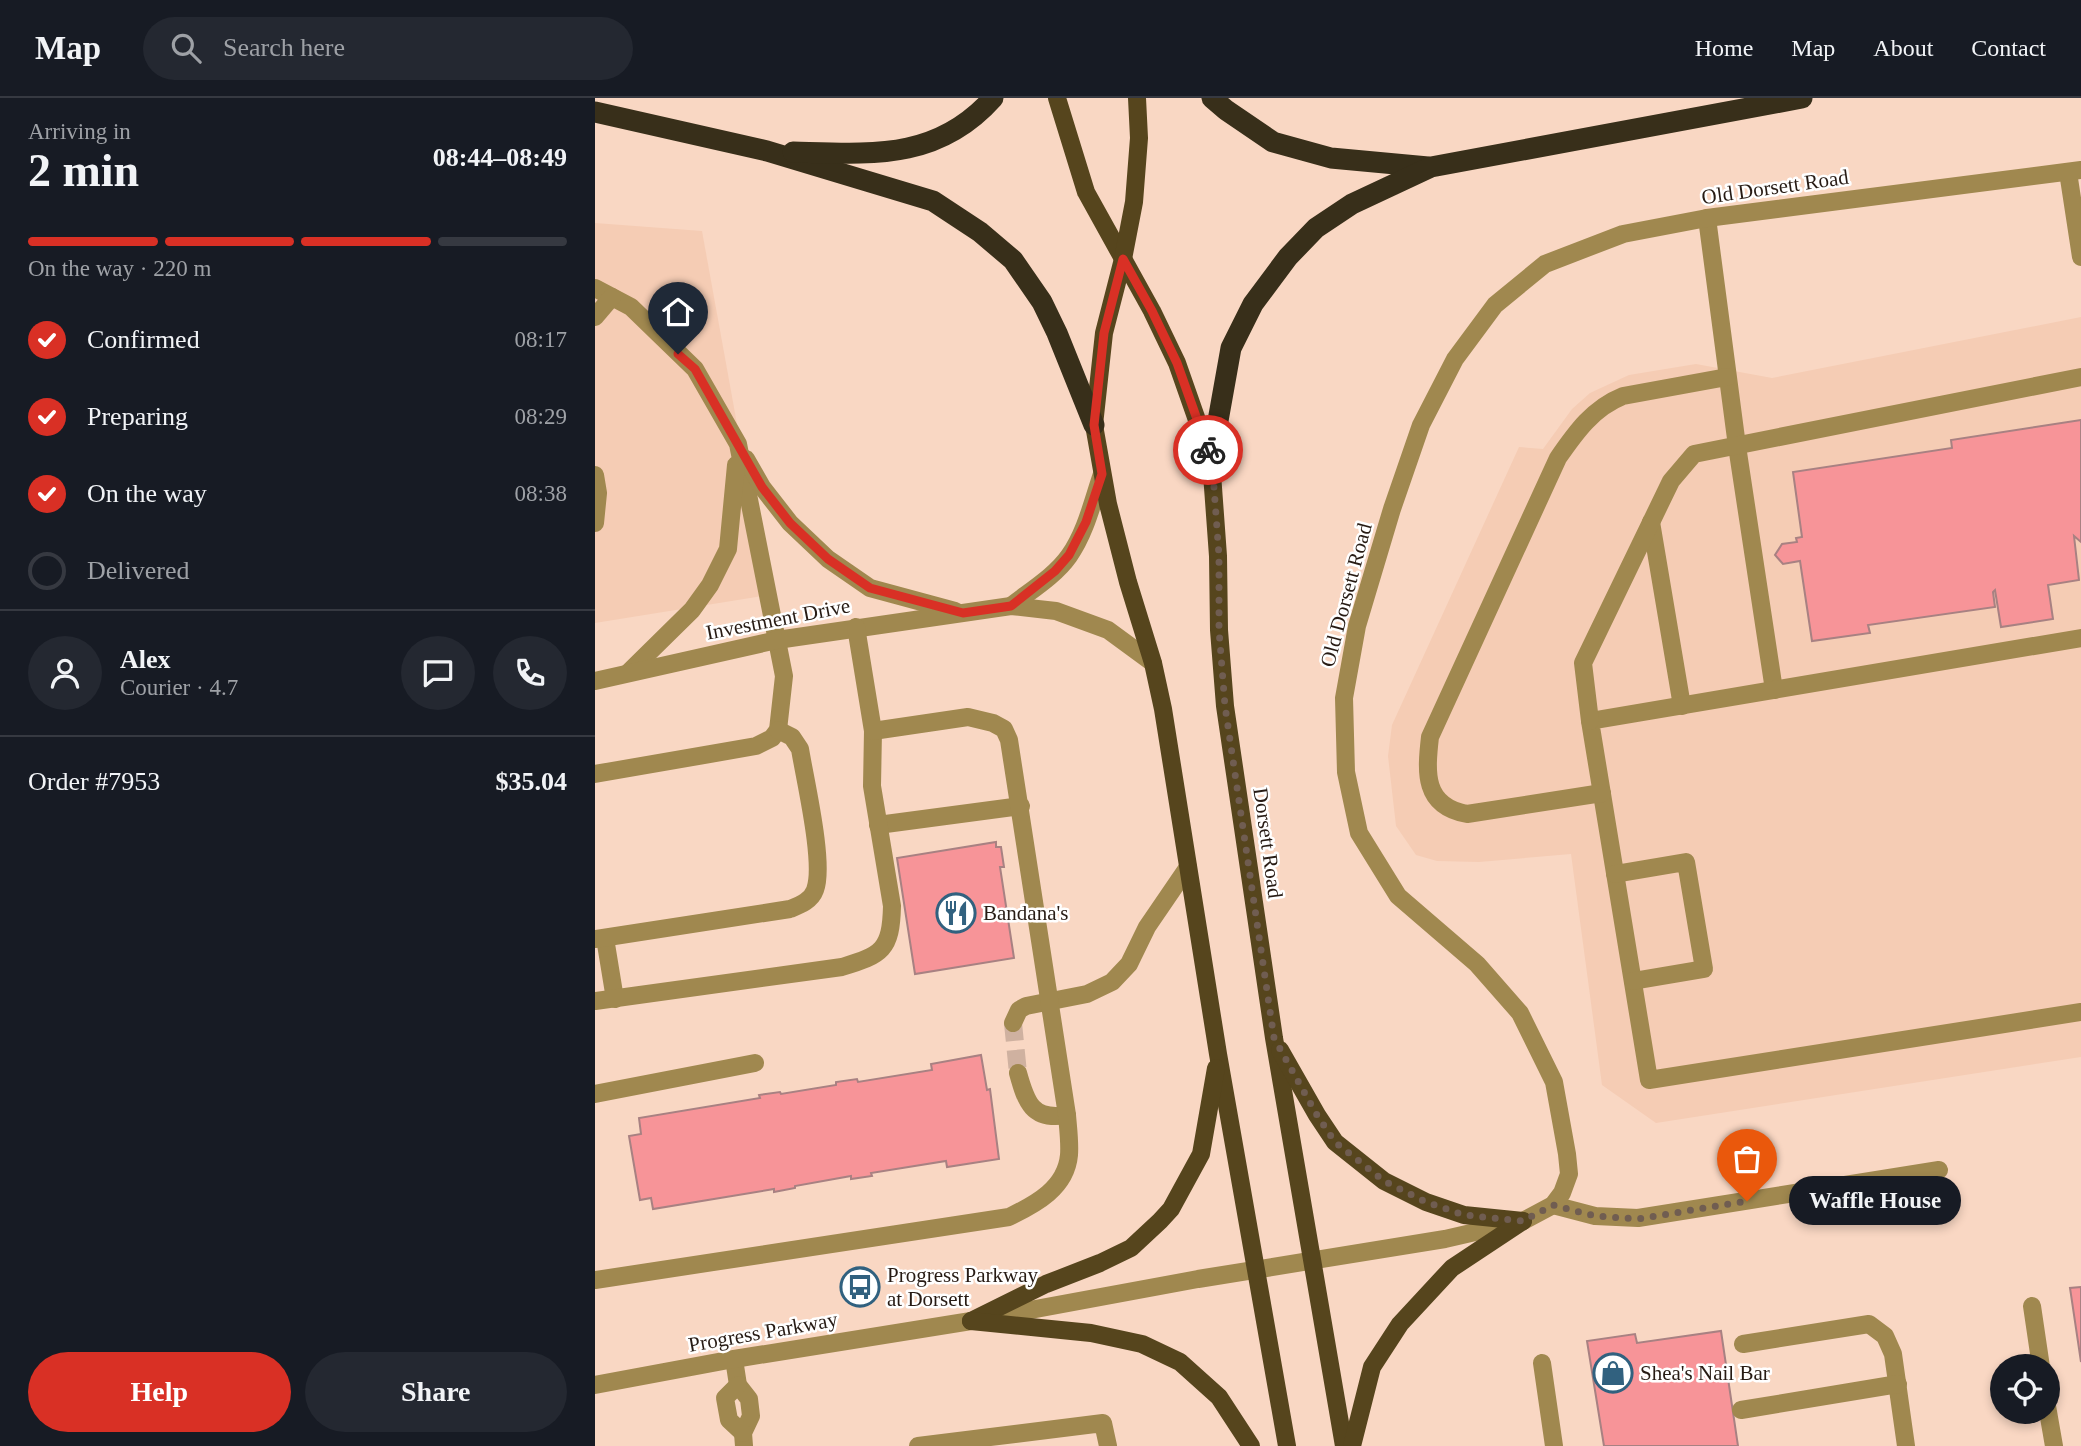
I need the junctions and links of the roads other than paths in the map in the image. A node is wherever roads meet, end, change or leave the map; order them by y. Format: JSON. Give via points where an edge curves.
{"nodes":[{"id":1,"x":993,"y":98,"type":"edge"},
{"id":2,"x":1057,"y":98,"type":"edge"},
{"id":3,"x":1136,"y":98,"type":"edge"},
{"id":4,"x":1212,"y":98,"type":"edge"},
{"id":5,"x":1802,"y":98,"type":"edge"},
{"id":6,"x":595,"y":112,"type":"edge"},
{"id":7,"x":767,"y":151,"type":"junction"},
{"id":8,"x":1431,"y":167,"type":"junction"},
{"id":9,"x":2074,"y":171,"type":"edge"},
{"id":10,"x":1707,"y":218,"type":"junction"},
{"id":11,"x":2081,"y":257,"type":"edge"},
{"id":12,"x":1123,"y":259,"type":"junction"},
{"id":13,"x":595,"y":288,"type":"edge"},
{"id":14,"x":612,"y":297,"type":"junction"},
{"id":15,"x":595,"y":317,"type":"edge"},
{"id":16,"x":1727,"y":377,"type":"junction"},
{"id":17,"x":2081,"y":377,"type":"edge"},
{"id":18,"x":1094,"y":425,"type":"junction"},
{"id":19,"x":738,"y":444,"type":"junction"},
{"id":20,"x":1737,"y":446,"type":"junction"},
{"id":21,"x":1212,"y":460,"type":"junction"},
{"id":22,"x":1102,"y":474,"type":"junction"},
{"id":23,"x":595,"y":475,"type":"edge"},
{"id":24,"x":1651,"y":522,"type":"junction"},
{"id":25,"x":595,"y":523,"type":"edge"},
{"id":26,"x":1011,"y":606,"type":"junction"},
{"id":27,"x":963,"y":613,"type":"junction"},
{"id":28,"x":856,"y":627,"type":"junction"},
{"id":29,"x":2081,"y":638,"type":"edge"},
{"id":30,"x":777,"y":640,"type":"junction"},
{"id":31,"x":1153,"y":663,"type":"junction"},
{"id":32,"x":629,"y":673,"type":"junction"},
{"id":33,"x":596,"y":680,"type":"edge"},
{"id":34,"x":1774,"y":690,"type":"junction"},
{"id":35,"x":1682,"y":706,"type":"junction"},
{"id":36,"x":1590,"y":721,"type":"junction"},
{"id":37,"x":778,"y":730,"type":"junction"},
{"id":38,"x":873,"y":732,"type":"junction"},
{"id":39,"x":595,"y":774,"type":"edge"},
{"id":40,"x":1602,"y":793,"type":"junction"},
{"id":41,"x":1021,"y":806,"type":"junction"},
{"id":42,"x":878,"y":825,"type":"junction"},
{"id":43,"x":1188,"y":867,"type":"junction"},
{"id":44,"x":1615,"y":874,"type":"junction"},
{"id":45,"x":600,"y":938,"type":"edge"},
{"id":46,"x":1633,"y":981,"type":"junction"},
{"id":47,"x":615,"y":999,"type":"junction"},
{"id":48,"x":595,"y":1001,"type":"edge"},
{"id":49,"x":1050,"y":1002,"type":"junction"},
{"id":50,"x":2081,"y":1012,"type":"edge"},
{"id":51,"x":1013,"y":1024,"type":"dead end"},
{"id":52,"x":1274,"y":1038,"type":"junction"},
{"id":53,"x":1218,"y":1054,"type":"junction"},
{"id":54,"x":755,"y":1063,"type":"dead end"},
{"id":55,"x":1018,"y":1073,"type":"tunnel mouth"},
{"id":56,"x":595,"y":1094,"type":"edge"},
{"id":57,"x":1067,"y":1115,"type":"junction"},
{"id":58,"x":1939,"y":1170,"type":"dead end"},
{"id":59,"x":1553,"y":1205,"type":"junction"},
{"id":60,"x":1523,"y":1221,"type":"junction"},
{"id":61,"x":1311,"y":1262,"type":"junction"},
{"id":62,"x":1257,"y":1271,"type":"junction"},
{"id":63,"x":595,"y":1280,"type":"edge"},
{"id":64,"x":2032,"y":1306,"type":"dead end"},
{"id":65,"x":971,"y":1321,"type":"junction"},
{"id":66,"x":1743,"y":1344,"type":"dead end"},
{"id":67,"x":2039,"y":1354,"type":"edge"},
{"id":68,"x":734,"y":1359,"type":"junction"},
{"id":69,"x":1542,"y":1363,"type":"dead end"},
{"id":70,"x":1898,"y":1384,"type":"junction"},
{"id":71,"x":595,"y":1385,"type":"edge"},
{"id":72,"x":1741,"y":1410,"type":"dead end"},
{"id":73,"x":2050,"y":1424,"type":"edge"},
{"id":74,"x":744,"y":1440,"type":"edge"},
{"id":75,"x":918,"y":1446,"type":"edge"},
{"id":76,"x":1108,"y":1446,"type":"edge"},
{"id":77,"x":1251,"y":1446,"type":"edge"},
{"id":78,"x":1287,"y":1446,"type":"edge"},
{"id":79,"x":1344,"y":1446,"type":"edge"},
{"id":80,"x":1352,"y":1446,"type":"edge"},
{"id":81,"x":1554,"y":1446,"type":"edge"},
{"id":82,"x":1906,"y":1446,"type":"edge"},
{"id":83,"x":2054,"y":1446,"type":"edge"}],
"edges":[{"from":1,"to":7,"type":"highway","via":[[940,139],[901,150],[863,154]]},
{"from":2,"to":12,"type":"main road","name":"Dorsett Road","via":[[1086,192]]},
{"from":3,"to":12,"type":"main road","via":[[1135,202]]},
{"from":4,"to":8,"type":"highway","via":[[1273,142],[1331,158]]},
{"from":5,"to":8,"type":"highway"},
{"from":6,"to":7,"type":"highway"},
{"from":7,"to":18,"type":"highway","via":[[933,201],[981,232],[1013,260],[1042,302]]},
{"from":8,"to":21,"type":"highway","via":[[1352,204],[1316,228],[1252,304],[1231,348]]},
{"from":9,"to":10,"type":"street","name":"Old Dorsett Road"},
{"from":9,"to":11,"type":"street"},
{"from":10,"to":16,"type":"street"},
{"from":10,"to":59,"type":"street","name":"Old Dorsett Road","via":[[1623,234],[1545,264],[1495,305],[1455,359],[1421,425],[1357,626],[1344,698],[1346,772],[1359,833],[1398,896],[1477,964],[1520,1013],[1555,1082],[1569,1174]]},
{"from":12,"to":18,"type":"main road","via":[[1104,333]]},
{"from":12,"to":21,"type":"main road","name":"Dorsett Road","via":[[1177,363]]},
{"from":13,"to":14,"type":"street"},
{"from":14,"to":15,"type":"street"},
{"from":14,"to":19,"type":"street","via":[[631,307],[695,369]]},
{"from":16,"to":20,"type":"street"},
{"from":16,"to":40,"type":"street","via":[[1623,396],[1608,402],[1575,434],[1558,458],[1430,737],[1428,781],[1433,794],[1454,812],[1467,814]]},
{"from":17,"to":20,"type":"street"},
{"from":18,"to":22,"type":"main road"},
{"from":19,"to":27,"type":"street","via":[[762,487],[790,523],[828,559],[870,588]]},
{"from":19,"to":30,"type":"street"},
{"from":19,"to":32,"type":"street","via":[[728,549],[692,610]]},
{"from":20,"to":24,"type":"street","via":[[1694,454],[1671,481]]},
{"from":20,"to":34,"type":"street"},
{"from":21,"to":52,"type":"main road","name":"Dorsett Road","via":[[1225,706]]},
{"from":22,"to":26,"type":"street","via":[[1069,555]]},
{"from":22,"to":31,"type":"main road"},
{"from":23,"to":25,"type":"street"},
{"from":24,"to":35,"type":"street"},
{"from":24,"to":36,"type":"street","via":[[1583,663]]},
{"from":26,"to":27,"type":"street","name":"Investment Drive"},
{"from":26,"to":31,"type":"street","name":"Investment Drive","via":[[1056,611],[1108,630]]},
{"from":27,"to":28,"type":"street","name":"Investment Drive"},
{"from":28,"to":30,"type":"street","name":"Investment Drive"},
{"from":28,"to":38,"type":"street"},
{"from":29,"to":34,"type":"street"},
{"from":30,"to":32,"type":"street","name":"Investment Drive"},
{"from":30,"to":37,"type":"street","via":[[784,676]]},
{"from":31,"to":43,"type":"main road"},
{"from":32,"to":33,"type":"street","name":"Investment Drive"},
{"from":34,"to":35,"type":"street"},
{"from":35,"to":36,"type":"street"},
{"from":36,"to":40,"type":"street"},
{"from":37,"to":39,"type":"street","via":[[756,746]]},
{"from":37,"to":45,"type":"street","via":[[800,748],[819,866],[815,892],[790,909]]},
{"from":38,"to":41,"type":"street","via":[[968,717],[993,723],[1004,729],[1009,740]]},
{"from":38,"to":42,"type":"street","via":[[872,786]]},
{"from":40,"to":44,"type":"street"},
{"from":41,"to":42,"type":"street"},
{"from":41,"to":49,"type":"street"},
{"from":42,"to":47,"type":"street","via":[[892,906],[886,944],[878,954],[842,967]]},
{"from":43,"to":49,"type":"street","via":[[1147,927],[1129,964],[1112,982],[1087,994]]},
{"from":43,"to":53,"type":"main road"},
{"from":44,"to":46,"type":"street"},
{"from":44,"to":46,"type":"street","via":[[1686,862],[1704,969]]},
{"from":45,"to":47,"type":"street"},
{"from":46,"to":50,"type":"street","via":[[1649,1080]]},
{"from":47,"to":48,"type":"street"},
{"from":49,"to":51,"type":"street","via":[[1026,1006]]},
{"from":49,"to":57,"type":"street"},
{"from":52,"to":60,"type":"main road","via":[[1335,1142],[1384,1181],[1464,1215]]},
{"from":52,"to":61,"type":"main road","name":"Dorsett Road"},
{"from":53,"to":62,"type":"main road"},
{"from":53,"to":65,"type":"main road","via":[[1201,1154],[1160,1222],[1131,1248]]},
{"from":54,"to":56,"type":"street"},
{"from":55,"to":57,"type":"street","via":[[1032,1108],[1043,1115]]},
{"from":57,"to":63,"type":"street","via":[[1069,1158],[1060,1183],[1036,1204],[1009,1217]]},
{"from":58,"to":59,"type":"street","via":[[1638,1219],[1595,1216]]},
{"from":59,"to":60,"type":"street"},
{"from":60,"to":61,"type":"street"},
{"from":60,"to":80,"type":"main road","via":[[1452,1268],[1400,1324],[1372,1367]]},
{"from":61,"to":62,"type":"street","name":"Progress Parkway"},
{"from":61,"to":79,"type":"main road","name":"Dorsett Road"},
{"from":62,"to":65,"type":"street","name":"Progress Parkway"},
{"from":62,"to":78,"type":"main road"},
{"from":64,"to":67,"type":"street"},
{"from":65,"to":68,"type":"street","name":"Progress Parkway"},
{"from":65,"to":77,"type":"main road","via":[[1091,1333],[1142,1344],[1180,1362],[1219,1397]]},
{"from":66,"to":70,"type":"street","via":[[1869,1324],[1885,1336]]},
{"from":68,"to":71,"type":"street","name":"Progress Parkway"},
{"from":68,"to":74,"type":"street","via":[[738,1385],[725,1398],[729,1420]]},
{"from":69,"to":81,"type":"street"},
{"from":70,"to":72,"type":"street"},
{"from":70,"to":82,"type":"street"},
{"from":73,"to":83,"type":"street"},
{"from":75,"to":76,"type":"street","via":[[1103,1423]]}]}
